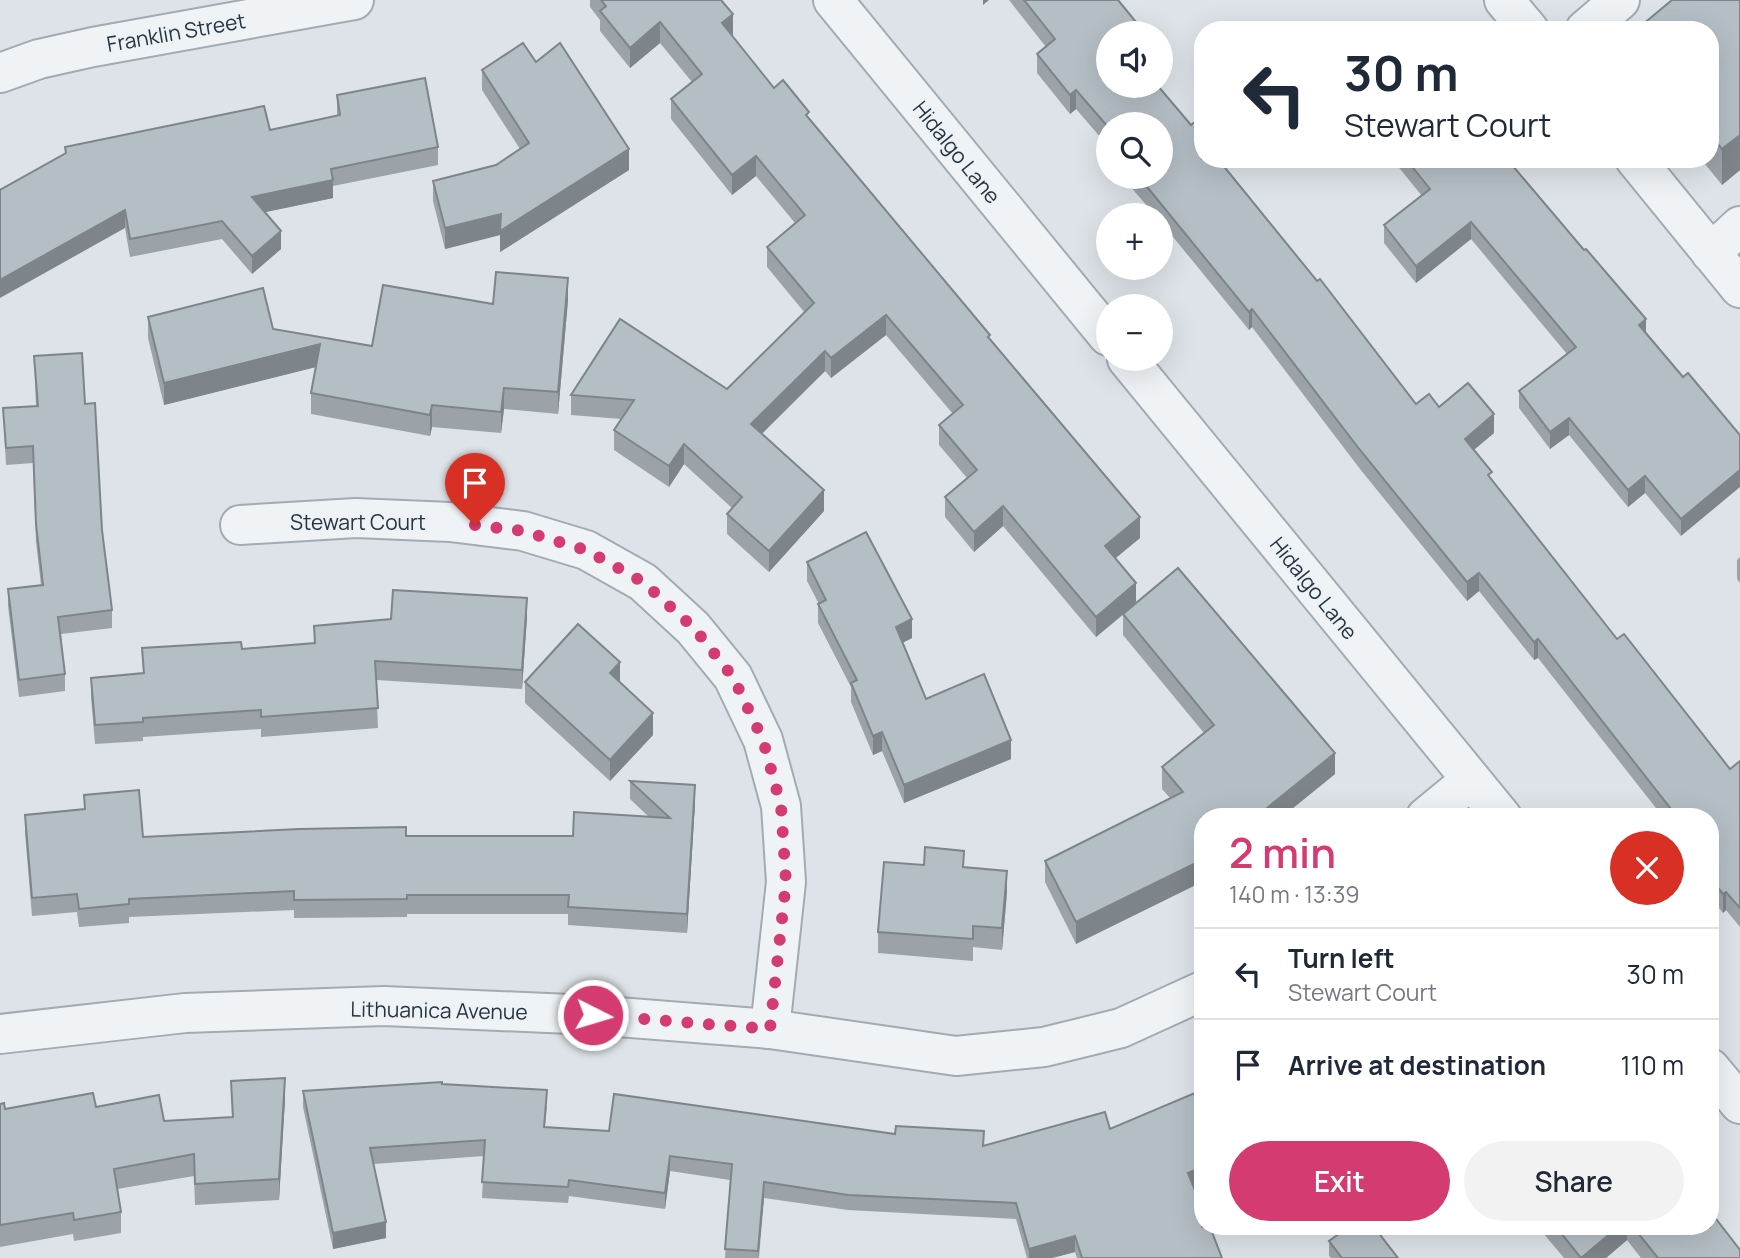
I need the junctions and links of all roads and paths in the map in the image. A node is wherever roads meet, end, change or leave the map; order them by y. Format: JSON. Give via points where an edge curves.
{"nodes":[{"id":1,"x":354,"y":0,"type":"edge"},
{"id":2,"x":833,"y":0,"type":"edge"},
{"id":3,"x":1504,"y":0,"type":"edge"},
{"id":4,"x":1522,"y":21,"type":"edge"},
{"id":5,"x":0,"y":73,"type":"edge"},
{"id":6,"x":1641,"y":168,"type":"edge"},
{"id":7,"x":1740,"y":226,"type":"edge"},
{"id":8,"x":1711,"y":253,"type":"junction"},
{"id":9,"x":1740,"y":288,"type":"edge"},
{"id":10,"x":1096,"y":321,"type":"edge"},
{"id":11,"x":1136,"y":371,"type":"edge"},
{"id":12,"x":240,"y":525,"type":"dead end"},
{"id":13,"x":1471,"y":780,"type":"junction"},
{"id":14,"x":1437,"y":808,"type":"edge"},
{"id":15,"x":1494,"y":808,"type":"edge"},
{"id":16,"x":1194,"y":996,"type":"edge"},
{"id":17,"x":770,"y":1029,"type":"junction"},
{"id":18,"x":0,"y":1034,"type":"edge"},
{"id":19,"x":1719,"y":1079,"type":"edge"},
{"id":20,"x":1740,"y":1104,"type":"edge"}],
"edges":[{"from":1,"to":5,"type":"street","name":"Franklin Street","via":[[93,47]]},
{"from":2,"to":10,"type":"street","name":"Hidalgo Lane"},
{"from":3,"to":4,"type":"street"},
{"from":6,"to":8,"type":"street"},
{"from":7,"to":8,"type":"street"},
{"from":8,"to":9,"type":"street"},
{"from":11,"to":13,"type":"street","name":"Hidalgo Lane"},
{"from":12,"to":17,"type":"street","name":"Stewart Court","via":[[356,518],[523,531],[586,550],[643,582],[694,628],[733,677],[763,740],[781,806],[786,882]]},
{"from":13,"to":14,"type":"street"},
{"from":13,"to":15,"type":"street","name":"Hidalgo Lane"},
{"from":16,"to":17,"type":"street","name":"Lithuanica Avenue","via":[[1121,1028],[1044,1047],[956,1056]]},
{"from":17,"to":18,"type":"street","name":"Lithuanica Avenue","via":[[384,1006],[185,1013]]},
{"from":19,"to":20,"type":"street"}]}
